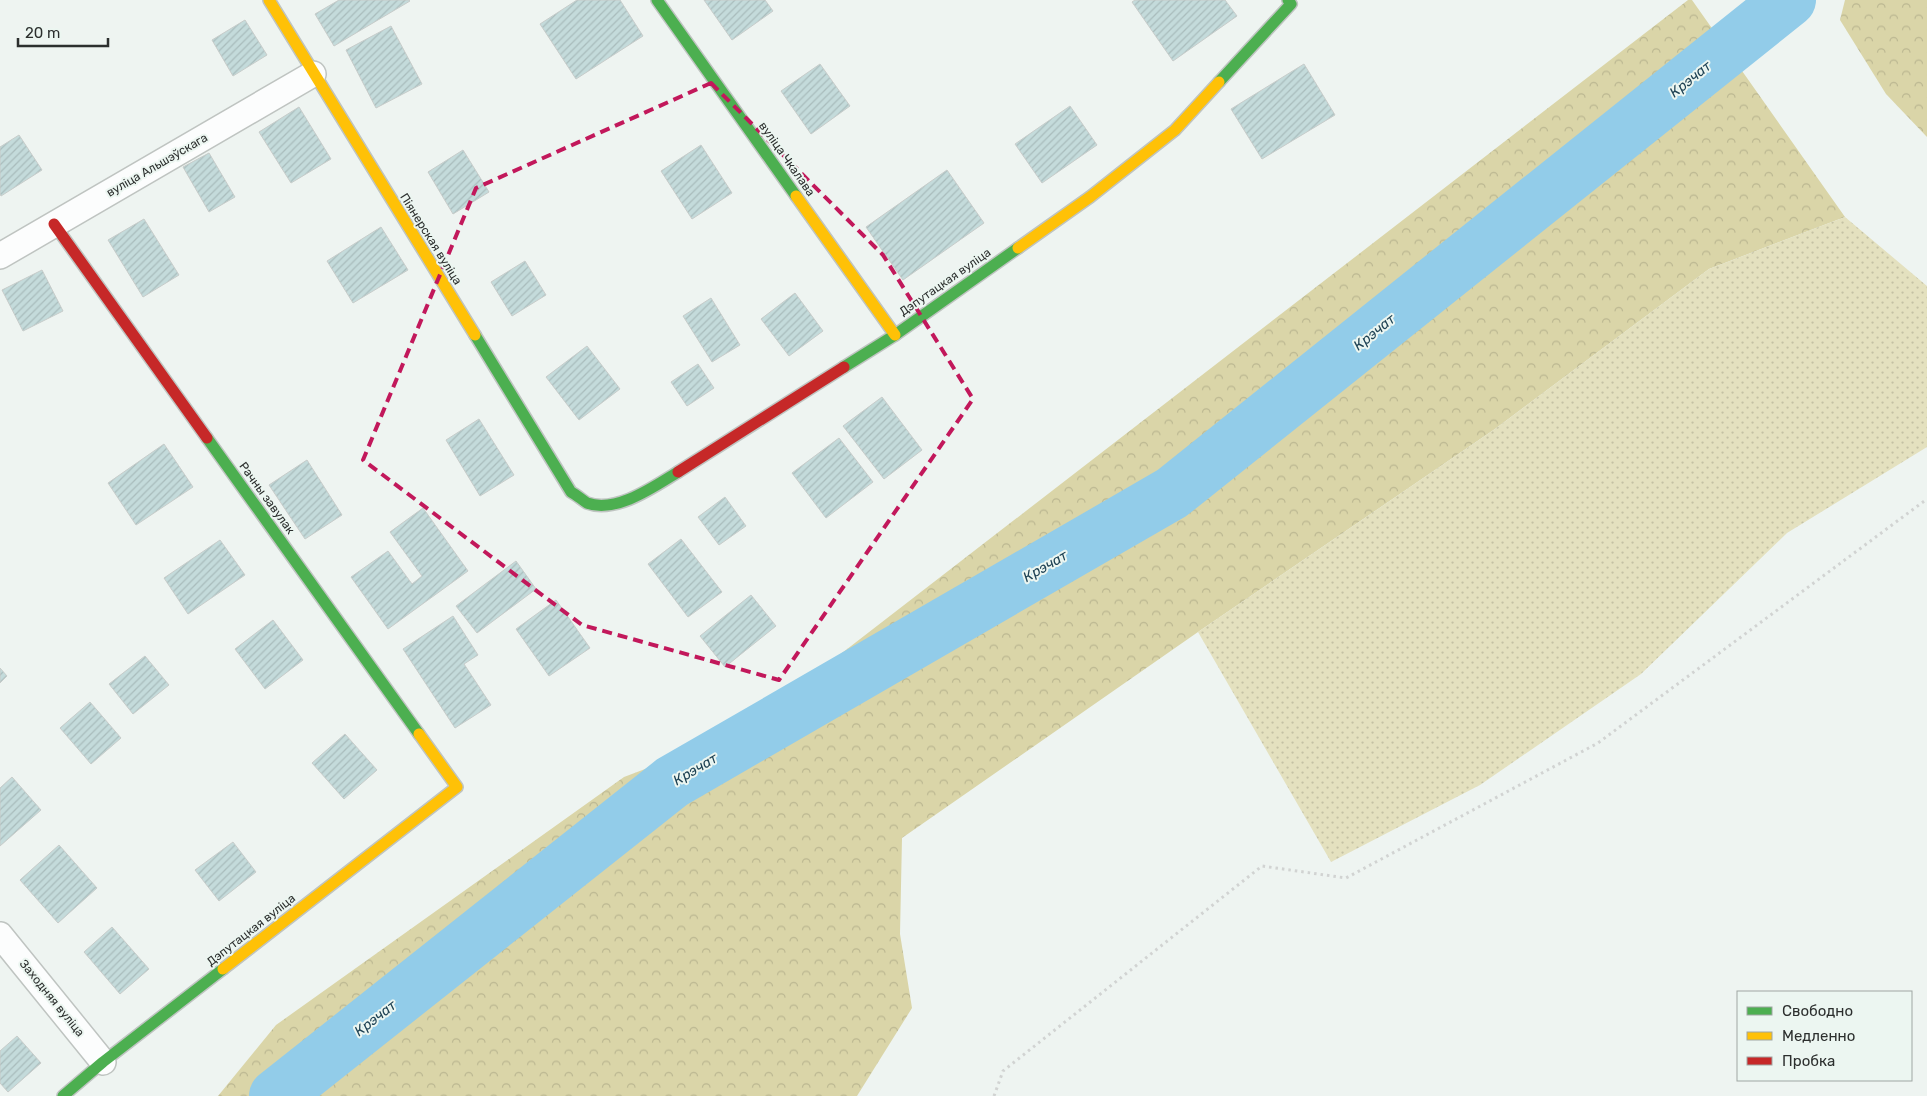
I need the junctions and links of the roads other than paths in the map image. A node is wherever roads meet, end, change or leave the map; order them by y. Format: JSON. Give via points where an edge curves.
{"nodes":[{"id":1,"x":269,"y":0,"type":"edge"},
{"id":2,"x":657,"y":0,"type":"edge"},
{"id":3,"x":1289,"y":2,"type":"edge"},
{"id":4,"x":313,"y":74,"type":"junction"},
{"id":5,"x":54,"y":224,"type":"junction"},
{"id":6,"x":0,"y":255,"type":"edge"},
{"id":7,"x":895,"y":335,"type":"junction"},
{"id":8,"x":571,"y":492,"type":"joint"},
{"id":9,"x":457,"y":788,"type":"joint"},
{"id":10,"x":0,"y":935,"type":"edge"},
{"id":11,"x":103,"y":1062,"type":"junction"},
{"id":12,"x":63,"y":1096,"type":"edge"}],
"edges":[{"from":1,"to":4,"type":"street","name":"Піянерская вуліца"},
{"from":2,"to":7,"type":"street","name":"вуліца Чкалава"},
{"from":3,"to":7,"type":"street","name":"Дэпутацкая вуліца","via":[[1175,130],[1090,197]]},
{"from":4,"to":5,"type":"street","name":"вуліца Альшэўскага"},
{"from":4,"to":8,"type":"street","name":"Піянерская вуліца"},
{"from":5,"to":6,"type":"street","name":"вуліца Альшэўскага"},
{"from":5,"to":9,"type":"street","name":"Рачны завулак"},
{"from":7,"to":8,"type":"street","name":"Дэпутацкая вуліца","via":[[647,491],[608,505],[588,503]]},
{"from":9,"to":11,"type":"street","name":"Дэпутацкая вуліца"},
{"from":10,"to":11,"type":"street","name":"Заходняя вуліца"},
{"from":11,"to":12,"type":"street","name":"Дэпутацкая вуліца"}]}
